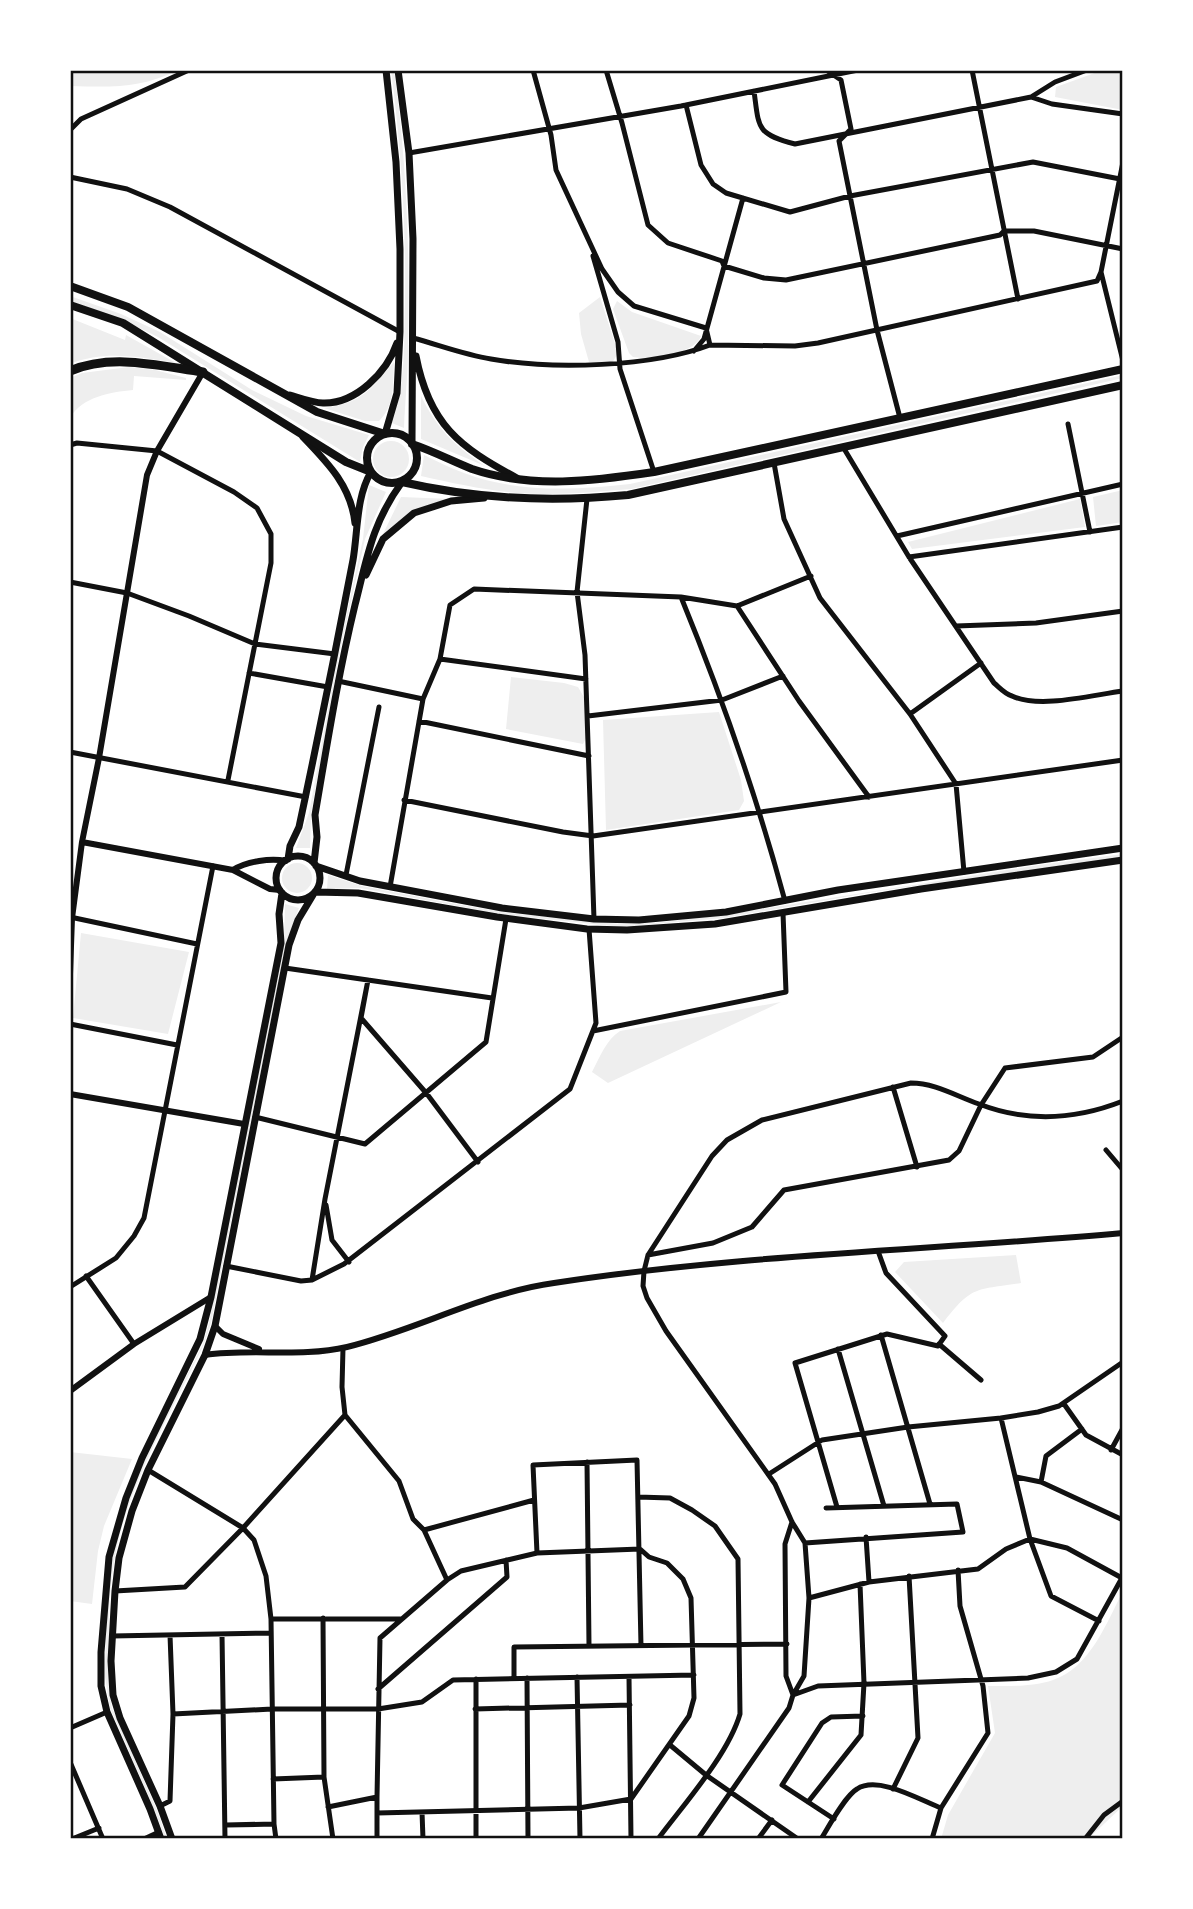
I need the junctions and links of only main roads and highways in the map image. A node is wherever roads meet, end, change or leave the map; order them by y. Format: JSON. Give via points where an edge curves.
{"nodes":[{"id":1,"x":386,"y":70,"type":"edge"},
{"id":2,"x":398,"y":70,"type":"edge"},
{"id":3,"x":70,"y":286,"type":"edge"},
{"id":4,"x":70,"y":305,"type":"edge"},
{"id":5,"x":400,"y":332,"type":"junction"},
{"id":6,"x":413,"y":338,"type":"junction"},
{"id":7,"x":1123,"y":369,"type":"edge"},
{"id":8,"x":70,"y":371,"type":"edge"},
{"id":9,"x":203,"y":372,"type":"junction"},
{"id":10,"x":1123,"y":385,"type":"edge"},
{"id":11,"x":279,"y":393,"type":"junction"},
{"id":12,"x":299,"y":433,"type":"junction"},
{"id":13,"x":385,"y":434,"type":"junction"},
{"id":14,"x":412,"y":444,"type":"junction"},
{"id":15,"x":371,"y":472,"type":"junction"},
{"id":16,"x":518,"y":478,"type":"junction"},
{"id":17,"x":402,"y":482,"type":"junction"},
{"id":18,"x":516,"y":497,"type":"junction"},
{"id":19,"x":357,"y":538,"type":"junction"},
{"id":20,"x":359,"y":588,"type":"junction"},
{"id":21,"x":1123,"y":848,"type":"edge"},
{"id":22,"x":287,"y":860,"type":"junction"},
{"id":23,"x":1123,"y":860,"type":"edge"},
{"id":24,"x":315,"y":864,"type":"junction"},
{"id":25,"x":281,"y":891,"type":"junction"},
{"id":26,"x":314,"y":894,"type":"junction"},
{"id":27,"x":160,"y":1836,"type":"edge"},
{"id":28,"x":172,"y":1839,"type":"edge"}],
"edges":[{"from":1,"to":5,"type":"main road","via":[[397,172]]},
{"from":2,"to":6,"type":"main road","via":[[409,153]]},
{"from":3,"to":11,"type":"main road","via":[[128,307]]},
{"from":4,"to":9,"type":"main road","via":[[123,323]]},
{"from":5,"to":11,"type":"main road","via":[[392,357],[360,392],[345,400],[323,404]]},
{"from":5,"to":13,"type":"main road","via":[[397,393]]},
{"from":6,"to":14,"type":"main road"},
{"from":6,"to":16,"type":"main road","via":[[421,380],[441,422],[458,441]]},
{"from":7,"to":16,"type":"main road","via":[[654,472],[588,482]]},
{"from":8,"to":9,"type":"highway","via":[[121,362]]},
{"from":9,"to":12,"type":"main road"},
{"from":10,"to":18,"type":"main road","via":[[654,490],[587,499]]},
{"from":11,"to":13,"type":"main road","via":[[317,412]]},
{"from":12,"to":15,"type":"main road","via":[[346,463]]},
{"from":12,"to":19,"type":"main road","via":[[346,488]]},
{"from":13,"to":14,"type":"main road","via":[[402,435]]},
{"from":13,"to":15,"type":"main road","via":[[367,451]]},
{"from":14,"to":16,"type":"main road","via":[[474,469]]},
{"from":14,"to":17,"type":"main road","via":[[417,455],[414,471]]},
{"from":15,"to":17,"type":"main road","via":[[386,483]]},
{"from":15,"to":19,"type":"main road","via":[[363,486]]},
{"from":17,"to":18,"type":"main road","via":[[464,494]]},
{"from":17,"to":20,"type":"main road","via":[[370,542]]},
{"from":18,"to":20,"type":"main road","via":[[451,501],[414,513],[383,538]]},
{"from":19,"to":22,"type":"main road","via":[[306,797]]},
{"from":20,"to":24,"type":"main road","via":[[315,815]]},
{"from":21,"to":24,"type":"main road","via":[[726,912],[594,919],[390,887]]},
{"from":22,"to":24,"type":"main road","via":[[302,857]]},
{"from":22,"to":25,"type":"main road","via":[[277,875]]},
{"from":23,"to":26,"type":"main road","via":[[663,929],[589,929],[358,893]]},
{"from":24,"to":26,"type":"main road","via":[[320,882]]},
{"from":25,"to":26,"type":"main road","via":[[299,900]]},
{"from":25,"to":27,"type":"main road","via":[[281,943],[211,1297],[200,1339],[126,1498],[109,1557],[102,1686],[107,1712]]},
{"from":26,"to":28,"type":"main road","via":[[298,920],[285,968],[215,1326],[148,1471],[118,1558],[113,1695]]}]}
